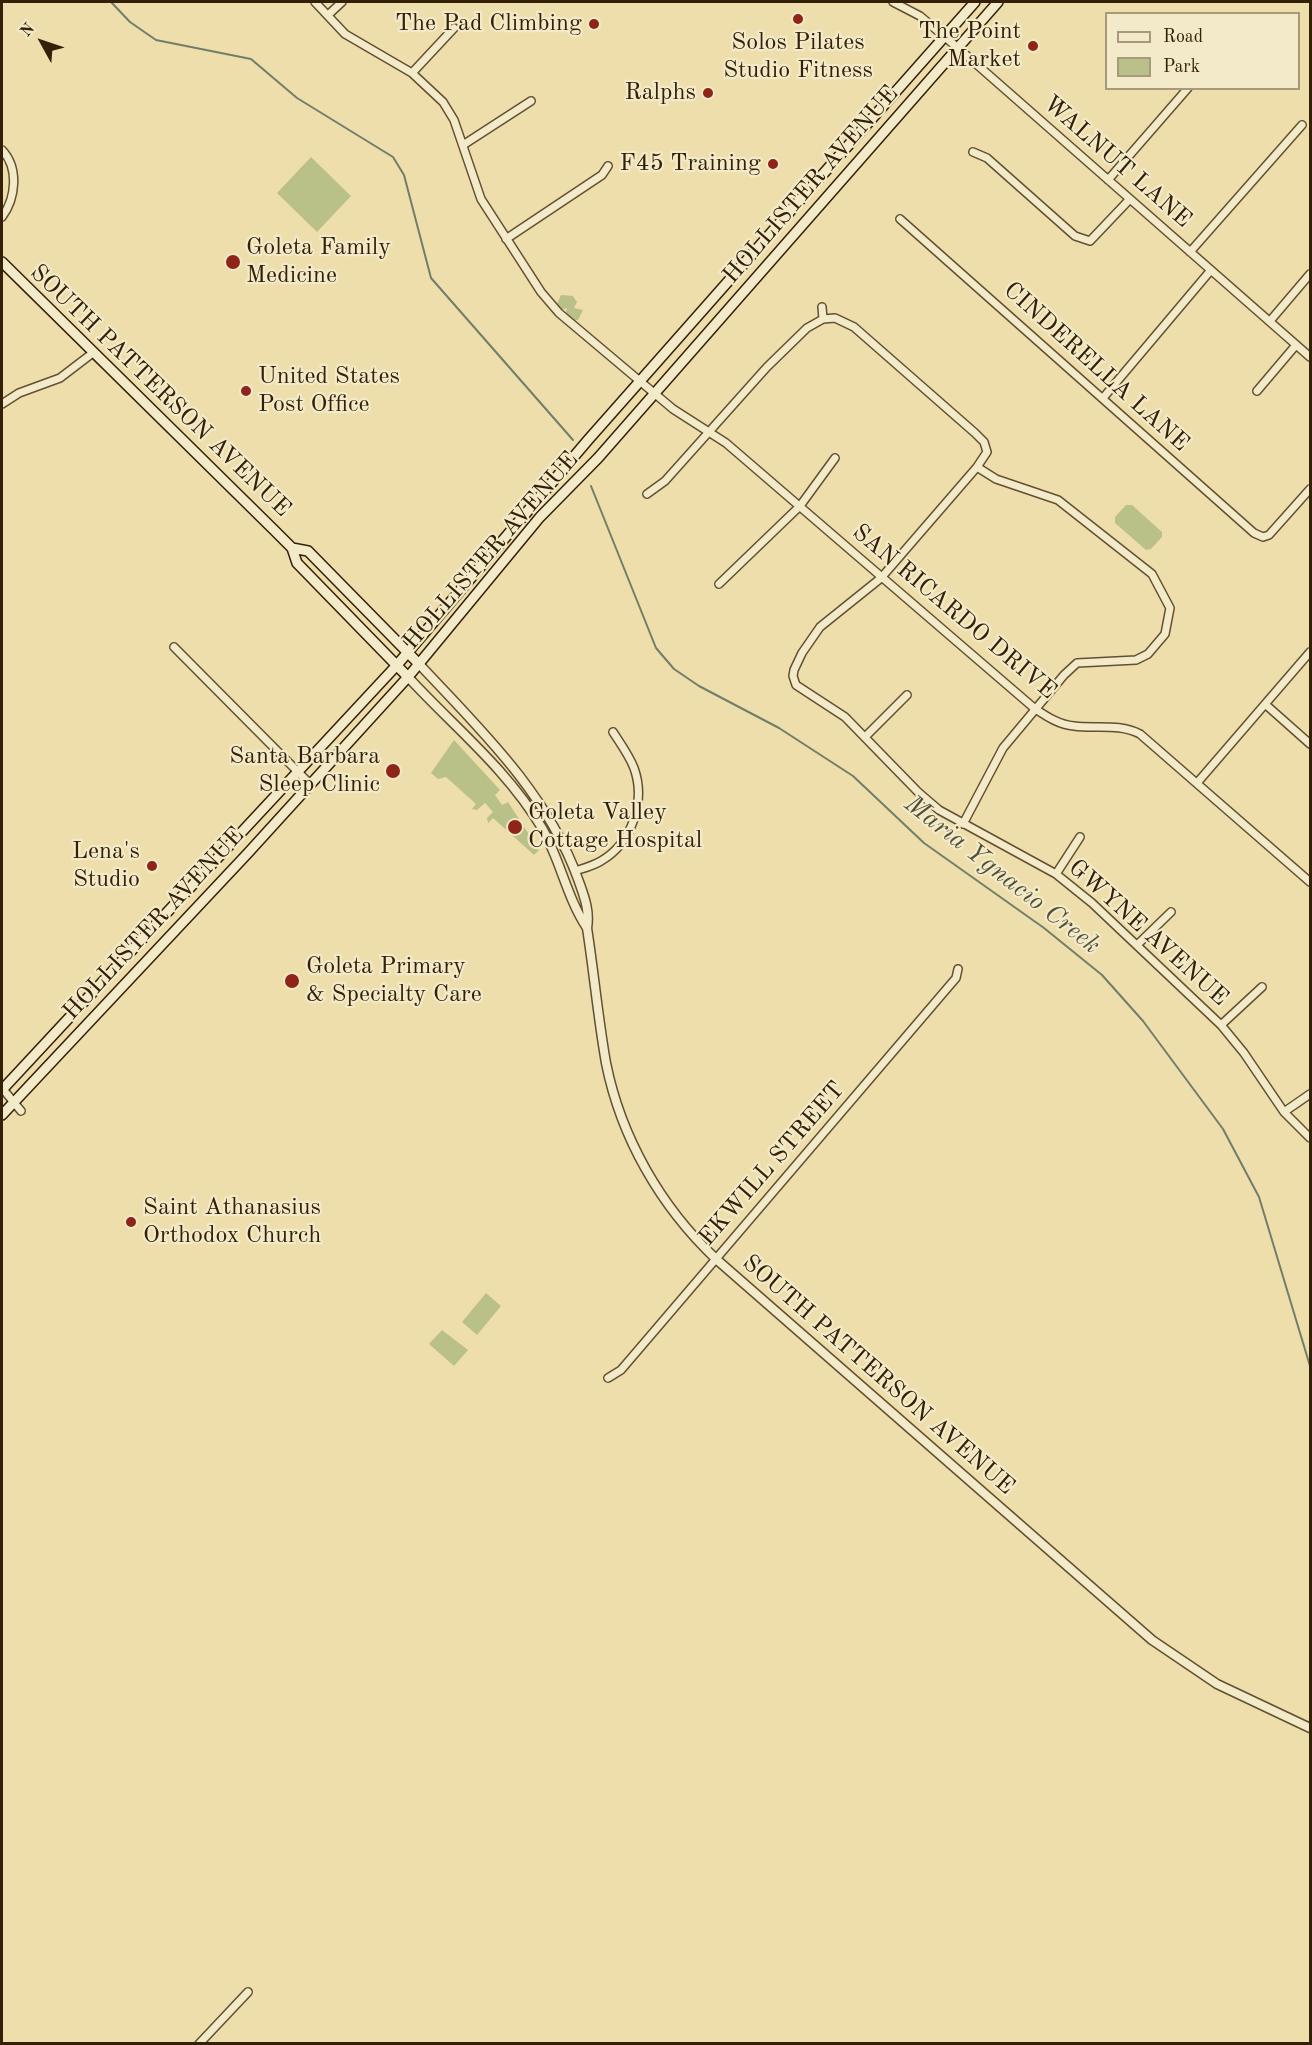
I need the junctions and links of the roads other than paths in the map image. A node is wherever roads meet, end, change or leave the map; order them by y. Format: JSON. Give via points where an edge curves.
{"nodes":[{"id":1,"x":315,"y":2,"type":"edge"},
{"id":2,"x":342,"y":2,"type":"edge"},
{"id":3,"x":893,"y":2,"type":"edge"},
{"id":4,"x":975,"y":2,"type":"edge"},
{"id":5,"x":998,"y":2,"type":"edge"},
{"id":6,"x":328,"y":15,"type":"junction"},
{"id":7,"x":454,"y":28,"type":"dead end"},
{"id":8,"x":944,"y":36,"type":"junction"},
{"id":9,"x":958,"y":48,"type":"junction"},
{"id":10,"x":412,"y":73,"type":"junction"},
{"id":11,"x":1186,"y":90,"type":"edge"},
{"id":12,"x":531,"y":101,"type":"dead end"},
{"id":13,"x":1302,"y":124,"type":"dead end"},
{"id":14,"x":464,"y":145,"type":"junction"},
{"id":15,"x":2,"y":150,"type":"edge"},
{"id":16,"x":973,"y":152,"type":"dead end"},
{"id":17,"x":608,"y":166,"type":"dead end"},
{"id":18,"x":1108,"y":180,"type":"junction"},
{"id":19,"x":1129,"y":200,"type":"junction"},
{"id":20,"x":2,"y":217,"type":"edge"},
{"id":21,"x":900,"y":219,"type":"dead end"},
{"id":22,"x":506,"y":239,"type":"junction"},
{"id":23,"x":1190,"y":252,"type":"junction"},
{"id":24,"x":2,"y":262,"type":"edge"},
{"id":25,"x":1211,"y":270,"type":"junction"},
{"id":26,"x":1311,"y":274,"type":"edge"},
{"id":27,"x":822,"y":307,"type":"dead end"},
{"id":28,"x":823,"y":319,"type":"junction"},
{"id":29,"x":1270,"y":321,"type":"junction"},
{"id":30,"x":1296,"y":345,"type":"junction"},
{"id":31,"x":94,"y":352,"type":"junction"},
{"id":32,"x":1311,"y":357,"type":"edge"},
{"id":33,"x":640,"y":382,"type":"junction"},
{"id":34,"x":1257,"y":391,"type":"dead end"},
{"id":35,"x":654,"y":394,"type":"junction"},
{"id":36,"x":1103,"y":398,"type":"junction"},
{"id":37,"x":2,"y":404,"type":"edge"},
{"id":38,"x":709,"y":432,"type":"junction"},
{"id":39,"x":835,"y":458,"type":"dead end"},
{"id":40,"x":977,"y":467,"type":"junction"},
{"id":41,"x":1311,"y":489,"type":"edge"},
{"id":42,"x":647,"y":494,"type":"dead end"},
{"id":43,"x":800,"y":506,"type":"junction"},
{"id":44,"x":292,"y":548,"type":"junction"},
{"id":45,"x":881,"y":578,"type":"junction"},
{"id":46,"x":719,"y":584,"type":"dead end"},
{"id":47,"x":174,"y":647,"type":"dead end"},
{"id":48,"x":408,"y":652,"type":"junction"},
{"id":49,"x":1311,"y":652,"type":"edge"},
{"id":50,"x":419,"y":664,"type":"junction"},
{"id":51,"x":397,"y":665,"type":"junction"},
{"id":52,"x":408,"y":677,"type":"junction"},
{"id":53,"x":907,"y":695,"type":"dead end"},
{"id":54,"x":1265,"y":704,"type":"junction"},
{"id":55,"x":1034,"y":708,"type":"junction"},
{"id":56,"x":612,"y":732,"type":"dead end"},
{"id":57,"x":866,"y":736,"type":"junction"},
{"id":58,"x":1311,"y":744,"type":"edge"},
{"id":59,"x":297,"y":772,"type":"junction"},
{"id":60,"x":1197,"y":783,"type":"junction"},
{"id":61,"x":310,"y":784,"type":"junction"},
{"id":62,"x":963,"y":824,"type":"junction"},
{"id":63,"x":1080,"y":837,"type":"dead end"},
{"id":64,"x":575,"y":871,"type":"junction"},
{"id":65,"x":1056,"y":874,"type":"junction"},
{"id":66,"x":1311,"y":882,"type":"edge"},
{"id":67,"x":1171,"y":912,"type":"dead end"},
{"id":68,"x":587,"y":928,"type":"junction"},
{"id":69,"x":1137,"y":945,"type":"junction"},
{"id":70,"x":958,"y":969,"type":"dead end"},
{"id":71,"x":1262,"y":987,"type":"dead end"},
{"id":72,"x":1221,"y":1025,"type":"junction"},
{"id":73,"x":2,"y":1089,"type":"edge"},
{"id":74,"x":1311,"y":1094,"type":"edge"},
{"id":75,"x":13,"y":1102,"type":"junction"},
{"id":76,"x":21,"y":1111,"type":"dead end"},
{"id":77,"x":1284,"y":1112,"type":"junction"},
{"id":78,"x":2,"y":1115,"type":"edge"},
{"id":79,"x":1311,"y":1138,"type":"edge"},
{"id":80,"x":717,"y":1259,"type":"junction"},
{"id":81,"x":608,"y":1378,"type":"dead end"},
{"id":82,"x":1311,"y":1728,"type":"edge"},
{"id":83,"x":248,"y":1992,"type":"dead end"},
{"id":84,"x":199,"y":2043,"type":"edge"}],
"edges":[{"from":1,"to":6,"type":"street","name":"SAN RICARDO DRIVE"},
{"from":2,"to":6,"type":"street"},
{"from":3,"to":8,"type":"street","name":"WALNUT LANE","via":[[920,16]]},
{"from":4,"to":8,"type":"main road","name":"HOLLISTER AVENUE"},
{"from":5,"to":9,"type":"main road","name":"HOLLISTER AVENUE"},
{"from":6,"to":10,"type":"street","name":"SAN RICARDO DRIVE","via":[[345,34]]},
{"from":7,"to":10,"type":"street"},
{"from":8,"to":9,"type":"street","name":"WALNUT LANE"},
{"from":8,"to":33,"type":"main road","name":"HOLLISTER AVENUE"},
{"from":9,"to":18,"type":"street","name":"WALNUT LANE"},
{"from":9,"to":35,"type":"main road","name":"HOLLISTER AVENUE"},
{"from":10,"to":14,"type":"street","name":"SAN RICARDO DRIVE","via":[[443,102]]},
{"from":11,"to":18,"type":"street"},
{"from":12,"to":14,"type":"street"},
{"from":13,"to":23,"type":"street"},
{"from":14,"to":22,"type":"street","name":"SAN RICARDO DRIVE","via":[[481,199]]},
{"from":15,"to":20,"type":"street","via":[[14,182],[14,192]]},
{"from":16,"to":19,"type":"street","via":[[987,158],[1075,236],[1090,241]]},
{"from":17,"to":22,"type":"street","via":[[602,175]]},
{"from":18,"to":19,"type":"street","name":"WALNUT LANE"},
{"from":19,"to":23,"type":"street","name":"WALNUT LANE"},
{"from":21,"to":36,"type":"street","name":"CINDERELLA LANE"},
{"from":22,"to":33,"type":"street","name":"SAN RICARDO DRIVE","via":[[559,313]]},
{"from":23,"to":25,"type":"street","name":"WALNUT LANE"},
{"from":24,"to":31,"type":"main road","name":"SOUTH PATTERSON AVENUE"},
{"from":25,"to":29,"type":"street","name":"WALNUT LANE"},
{"from":25,"to":36,"type":"street"},
{"from":26,"to":29,"type":"street"},
{"from":27,"to":28,"type":"street"},
{"from":28,"to":38,"type":"street","via":[[807,328],[767,367]]},
{"from":28,"to":40,"type":"street","via":[[835,318],[854,327],[975,433],[987,452]]},
{"from":29,"to":30,"type":"street","name":"WALNUT LANE"},
{"from":30,"to":32,"type":"street","name":"WALNUT LANE"},
{"from":30,"to":34,"type":"street"},
{"from":31,"to":37,"type":"street","via":[[60,378],[19,393]]},
{"from":31,"to":44,"type":"main road","name":"SOUTH PATTERSON AVENUE"},
{"from":33,"to":35,"type":"street","name":"SAN RICARDO DRIVE"},
{"from":33,"to":48,"type":"main road","name":"HOLLISTER AVENUE"},
{"from":35,"to":38,"type":"street","name":"SAN RICARDO DRIVE"},
{"from":35,"to":50,"type":"main road","name":"HOLLISTER AVENUE","via":[[540,517]]},
{"from":36,"to":41,"type":"street","name":"CINDERELLA LANE","via":[[1263,537]]},
{"from":38,"to":42,"type":"street","via":[[665,481]]},
{"from":38,"to":43,"type":"street","name":"SAN RICARDO DRIVE"},
{"from":39,"to":43,"type":"street"},
{"from":40,"to":45,"type":"street"},
{"from":40,"to":55,"type":"street","via":[[996,479],[1058,500],[1152,574],[1170,608],[1165,634],[1148,654],[1136,660],[1077,663]]},
{"from":43,"to":45,"type":"street","name":"SAN RICARDO DRIVE"},
{"from":43,"to":46,"type":"street"},
{"from":44,"to":48,"type":"main road","name":"SOUTH PATTERSON AVENUE","via":[[308,551]]},
{"from":44,"to":51,"type":"main road","name":"SOUTH PATTERSON AVENUE","via":[[297,563]]},
{"from":45,"to":55,"type":"street","name":"SAN RICARDO DRIVE"},
{"from":45,"to":57,"type":"street","name":"GWYNE AVENUE","via":[[820,627],[802,653],[793,676],[799,688],[845,717]]},
{"from":47,"to":59,"type":"street"},
{"from":48,"to":50,"type":"main road","name":"SOUTH PATTERSON AVENUE"},
{"from":48,"to":51,"type":"main road","name":"HOLLISTER AVENUE"},
{"from":49,"to":54,"type":"street"},
{"from":50,"to":52,"type":"main road","name":"HOLLISTER AVENUE"},
{"from":50,"to":64,"type":"street","name":"SOUTH PATTERSON AVENUE","via":[[486,734],[524,781],[565,846]]},
{"from":51,"to":52,"type":"main road","name":"SOUTH PATTERSON AVENUE"},
{"from":51,"to":59,"type":"main road","name":"HOLLISTER AVENUE"},
{"from":52,"to":61,"type":"main road","name":"HOLLISTER AVENUE"},
{"from":52,"to":68,"type":"street","name":"SOUTH PATTERSON AVENUE","via":[[479,748],[527,805],[554,853],[578,915]]},
{"from":53,"to":57,"type":"street"},
{"from":54,"to":58,"type":"street"},
{"from":54,"to":60,"type":"street"},
{"from":55,"to":60,"type":"street","name":"SAN RICARDO DRIVE","via":[[1072,726],[1130,728]]},
{"from":55,"to":62,"type":"street","via":[[1003,748]]},
{"from":56,"to":64,"type":"street","via":[[634,768],[639,792],[635,817],[626,838],[612,853],[603,861]]},
{"from":57,"to":62,"type":"street","name":"GWYNE AVENUE","via":[[918,792]]},
{"from":59,"to":61,"type":"street"},
{"from":59,"to":73,"type":"main road","name":"HOLLISTER AVENUE"},
{"from":60,"to":66,"type":"street","name":"SAN RICARDO DRIVE"},
{"from":61,"to":75,"type":"main road","name":"HOLLISTER AVENUE"},
{"from":62,"to":65,"type":"street","name":"GWYNE AVENUE"},
{"from":63,"to":65,"type":"street"},
{"from":64,"to":68,"type":"street","name":"SOUTH PATTERSON AVENUE","via":[[589,913]]},
{"from":65,"to":69,"type":"street","name":"GWYNE AVENUE"},
{"from":67,"to":69,"type":"street"},
{"from":68,"to":80,"type":"street","name":"SOUTH PATTERSON AVENUE","via":[[607,1066],[625,1125],[663,1198]]},
{"from":69,"to":72,"type":"street","name":"GWYNE AVENUE"},
{"from":70,"to":80,"type":"street","name":"EKWILL STREET","via":[[956,978]]},
{"from":71,"to":72,"type":"street"},
{"from":72,"to":77,"type":"street","name":"GWYNE AVENUE"},
{"from":73,"to":75,"type":"street"},
{"from":74,"to":77,"type":"street"},
{"from":75,"to":76,"type":"street"},
{"from":75,"to":78,"type":"main road","name":"HOLLISTER AVENUE"},
{"from":77,"to":79,"type":"street","name":"GWYNE AVENUE"},
{"from":80,"to":81,"type":"street","name":"EKWILL STREET","via":[[621,1370]]},
{"from":80,"to":82,"type":"street","name":"SOUTH PATTERSON AVENUE","via":[[1152,1640],[1217,1684]]},
{"from":83,"to":84,"type":"street"}]}
